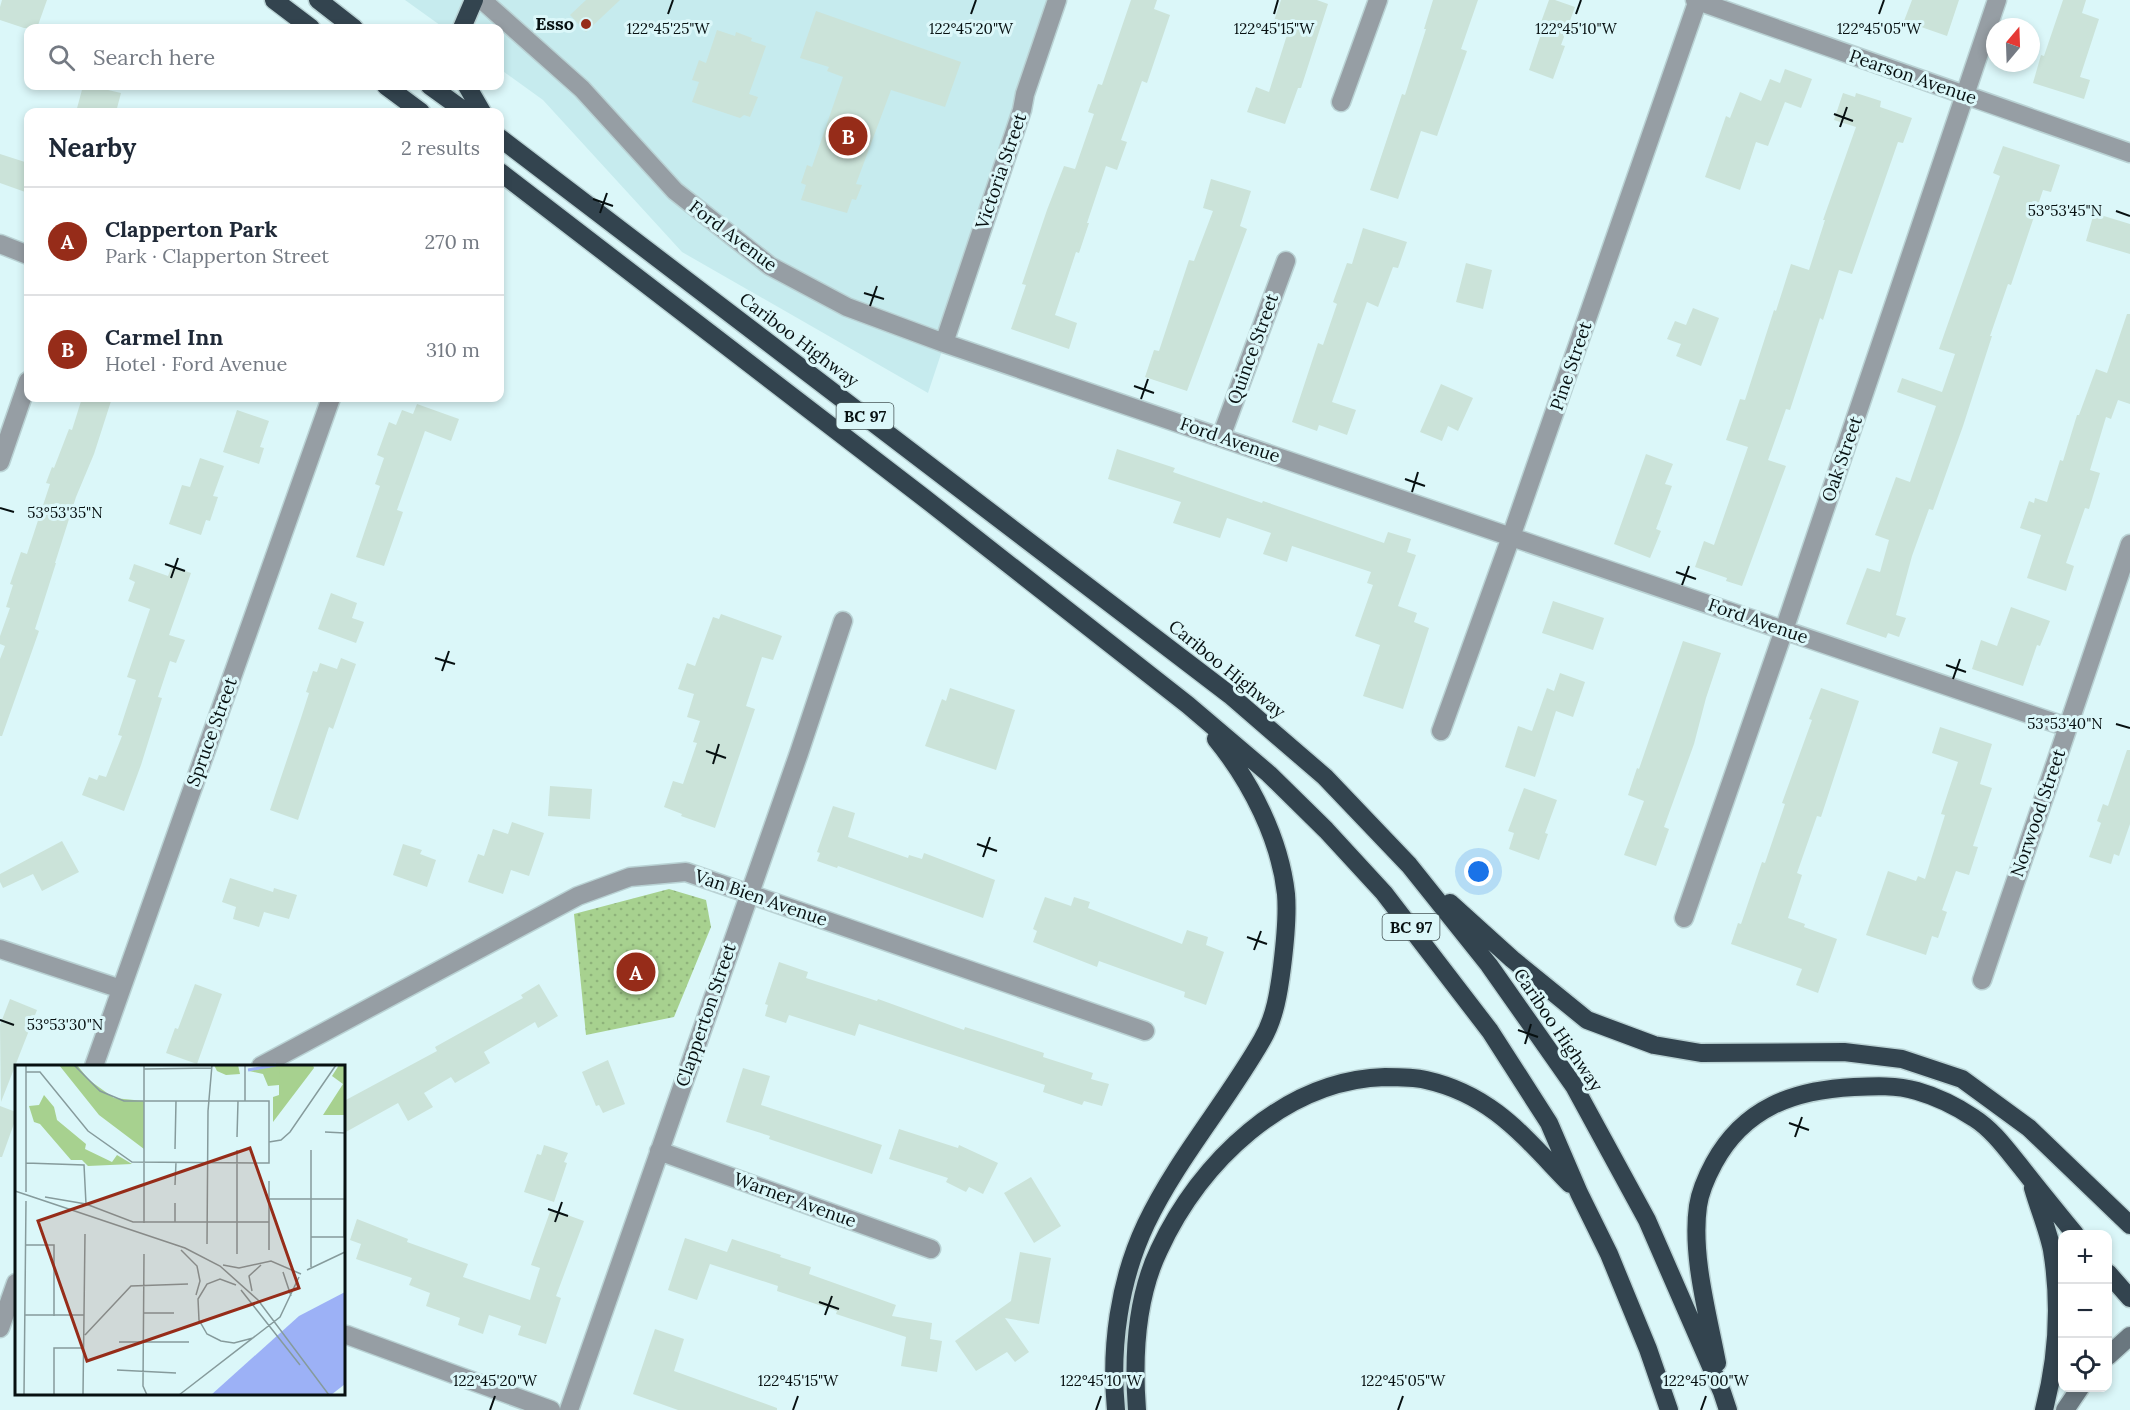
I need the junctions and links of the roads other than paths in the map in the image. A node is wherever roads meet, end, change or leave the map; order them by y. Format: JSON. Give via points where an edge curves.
{"nodes":[{"id":1,"x":274,"y":0,"type":"edge"},
{"id":2,"x":318,"y":0,"type":"edge"},
{"id":3,"x":474,"y":0,"type":"edge"},
{"id":4,"x":482,"y":0,"type":"edge"},
{"id":5,"x":1057,"y":0,"type":"edge"},
{"id":6,"x":1378,"y":0,"type":"edge"},
{"id":7,"x":1697,"y":0,"type":"edge"},
{"id":8,"x":1997,"y":0,"type":"edge"},
{"id":9,"x":306,"y":24,"type":"edge"},
{"id":10,"x":349,"y":24,"type":"edge"},
{"id":11,"x":464,"y":24,"type":"edge"},
{"id":12,"x":391,"y":90,"type":"edge"},
{"id":13,"x":436,"y":90,"type":"edge"},
{"id":14,"x":469,"y":90,"type":"edge"},
{"id":15,"x":1965,"y":95,"type":"junction"},
{"id":16,"x":1341,"y":102,"type":"dead end"},
{"id":17,"x":416,"y":108,"type":"edge"},
{"id":18,"x":460,"y":108,"type":"edge"},
{"id":19,"x":480,"y":108,"type":"edge"},
{"id":20,"x":504,"y":141,"type":"edge"},
{"id":21,"x":2130,"y":153,"type":"edge"},
{"id":22,"x":504,"y":175,"type":"edge"},
{"id":23,"x":0,"y":244,"type":"edge"},
{"id":24,"x":24,"y":253,"type":"edge"},
{"id":25,"x":1286,"y":261,"type":"dead end"},
{"id":26,"x":944,"y":343,"type":"junction"},
{"id":27,"x":24,"y":393,"type":"edge"},
{"id":28,"x":330,"y":402,"type":"edge"},
{"id":29,"x":1221,"y":437,"type":"junction"},
{"id":30,"x":0,"y":462,"type":"edge"},
{"id":31,"x":1511,"y":537,"type":"junction"},
{"id":32,"x":2130,"y":544,"type":"edge"},
{"id":33,"x":843,"y":621,"type":"dead end"},
{"id":34,"x":1784,"y":630,"type":"junction"},
{"id":35,"x":1188,"y":705,"type":"junction"},
{"id":36,"x":2067,"y":727,"type":"junction"},
{"id":37,"x":1441,"y":731,"type":"dead end"},
{"id":38,"x":1409,"y":865,"type":"junction"},
{"id":39,"x":749,"y":892,"type":"junction"},
{"id":40,"x":1684,"y":918,"type":"dead end"},
{"id":41,"x":0,"y":949,"type":"edge"},
{"id":42,"x":1982,"y":980,"type":"dead end"},
{"id":43,"x":121,"y":989,"type":"junction"},
{"id":44,"x":1145,"y":1031,"type":"dead end"},
{"id":45,"x":94,"y":1065,"type":"edge"},
{"id":46,"x":263,"y":1065,"type":"edge"},
{"id":47,"x":659,"y":1151,"type":"junction"},
{"id":48,"x":2029,"y":1178,"type":"junction"},
{"id":49,"x":1579,"y":1193,"type":"junction"},
{"id":50,"x":2130,"y":1225,"type":"edge"},
{"id":51,"x":2072,"y":1230,"type":"edge"},
{"id":52,"x":932,"y":1249,"type":"dead end"},
{"id":53,"x":2112,"y":1278,"type":"edge"},
{"id":54,"x":0,"y":1280,"type":"edge"},
{"id":55,"x":15,"y":1284,"type":"edge"},
{"id":56,"x":15,"y":1287,"type":"edge"},
{"id":57,"x":2130,"y":1298,"type":"edge"},
{"id":58,"x":0,"y":1328,"type":"edge"},
{"id":59,"x":347,"y":1335,"type":"dead end"},
{"id":60,"x":2130,"y":1336,"type":"edge"},
{"id":61,"x":2112,"y":1352,"type":"edge"},
{"id":62,"x":1722,"y":1392,"type":"junction"},
{"id":63,"x":2077,"y":1392,"type":"edge"},
{"id":64,"x":551,"y":1410,"type":"edge"},
{"id":65,"x":569,"y":1410,"type":"edge"},
{"id":66,"x":1116,"y":1410,"type":"edge"},
{"id":67,"x":1137,"y":1410,"type":"edge"},
{"id":68,"x":1669,"y":1410,"type":"edge"},
{"id":69,"x":1728,"y":1410,"type":"edge"},
{"id":70,"x":2044,"y":1410,"type":"edge"},
{"id":71,"x":2064,"y":1410,"type":"edge"}],
"edges":[{"from":1,"to":9,"type":"highway"},
{"from":2,"to":10,"type":"highway"},
{"from":3,"to":11,"type":"highway"},
{"from":4,"to":26,"type":"street","name":"Ford Avenue","via":[[582,88],[675,191],[771,266],[847,307]]},
{"from":5,"to":26,"type":"street","name":"Victoria Street"},
{"from":6,"to":16,"type":"street"},
{"from":7,"to":15,"type":"street","name":"Pearson Avenue"},
{"from":7,"to":31,"type":"street","name":"Pine Street"},
{"from":8,"to":15,"type":"street","name":"Oak Street"},
{"from":12,"to":17,"type":"highway"},
{"from":13,"to":18,"type":"highway"},
{"from":14,"to":19,"type":"highway"},
{"from":15,"to":21,"type":"street","name":"Pearson Avenue"},
{"from":15,"to":34,"type":"street","name":"Oak Street"},
{"from":20,"to":38,"type":"highway","name":"Cariboo Highway","number":"BC 97","via":[[1230,695],[1325,777]]},
{"from":22,"to":35,"type":"highway","number":"BC 97"},
{"from":23,"to":24,"type":"street"},
{"from":25,"to":29,"type":"street","name":"Quince Street"},
{"from":26,"to":29,"type":"street","name":"Ford Avenue"},
{"from":27,"to":30,"type":"street"},
{"from":28,"to":43,"type":"street","name":"Spruce Street"},
{"from":29,"to":31,"type":"street","name":"Ford Avenue"},
{"from":31,"to":34,"type":"street","name":"Ford Avenue"},
{"from":31,"to":37,"type":"street","name":"Pine Street"},
{"from":32,"to":36,"type":"street","name":"Norwood Street"},
{"from":33,"to":39,"type":"street","name":"Clapperton Street"},
{"from":34,"to":36,"type":"street","name":"Ford Avenue"},
{"from":34,"to":40,"type":"street","name":"Oak Street"},
{"from":35,"to":49,"type":"highway","number":"BC 97","via":[[1269,774],[1384,893],[1490,1031],[1549,1123]]},
{"from":35,"to":66,"type":"highway","via":[[1227,753],[1258,805],[1276,852],[1286,894],[1285,947],[1279,995],[1264,1038],[1172,1178],[1146,1225],[1126,1280],[1117,1328]]},
{"from":36,"to":42,"type":"street","name":"Norwood Street"},
{"from":38,"to":50,"type":"highway","via":[[1512,959],[1587,1020],[1654,1045],[1701,1053],[1844,1052],[1902,1059],[1962,1079],[2029,1128]]},
{"from":38,"to":62,"type":"highway","name":"Cariboo Highway","number":"BC 97","via":[[1489,965],[1574,1086],[1647,1220]]},
{"from":39,"to":44,"type":"street","name":"Van Bien Avenue"},
{"from":39,"to":46,"type":"street","name":"Van Bien Avenue","via":[[686,872],[630,877],[578,896]]},
{"from":39,"to":47,"type":"street","name":"Clapperton Street"},
{"from":41,"to":43,"type":"street"},
{"from":43,"to":45,"type":"street","name":"Spruce Street"},
{"from":47,"to":52,"type":"street","name":"Warner Avenue"},
{"from":47,"to":65,"type":"street","name":"Clapperton Street"},
{"from":48,"to":51,"type":"highway"},
{"from":48,"to":62,"type":"highway","via":[[1977,1119],[1946,1100],[1915,1090],[1882,1085],[1805,1092],[1775,1103],[1745,1123],[1724,1145],[1708,1174],[1698,1205],[1696,1244]]},
{"from":48,"to":70,"type":"highway","via":[[2051,1248],[2059,1309],[2053,1378]]},
{"from":49,"to":67,"type":"highway","via":[[1502,1115],[1449,1087],[1424,1079],[1360,1078],[1313,1091],[1268,1117],[1235,1143],[1188,1199],[1159,1250],[1145,1290],[1138,1330]]},
{"from":49,"to":68,"type":"highway","number":"BC 97","via":[[1610,1254]]},
{"from":53,"to":57,"type":"highway"},
{"from":54,"to":55,"type":"street"},
{"from":56,"to":58,"type":"street"},
{"from":59,"to":64,"type":"street"},
{"from":60,"to":61,"type":"main road"},
{"from":62,"to":69,"type":"highway","name":"Cariboo Highway","number":"BC 97"},
{"from":63,"to":71,"type":"main road"}]}
